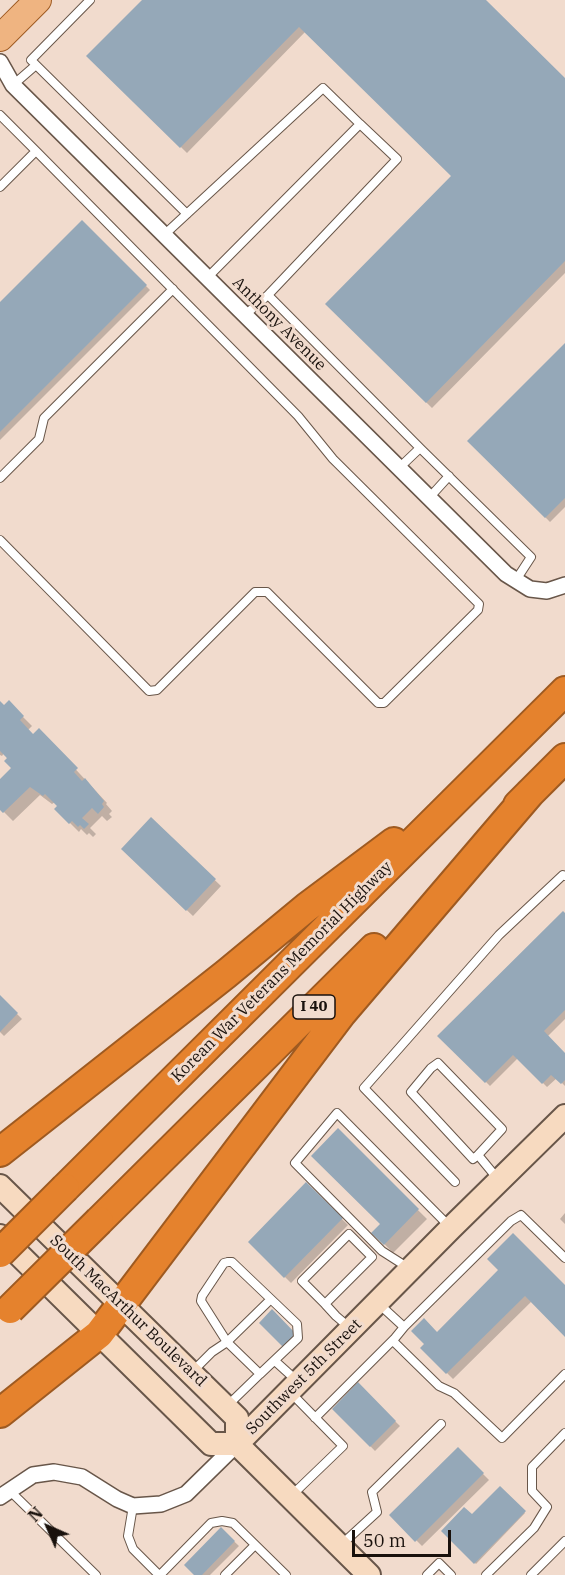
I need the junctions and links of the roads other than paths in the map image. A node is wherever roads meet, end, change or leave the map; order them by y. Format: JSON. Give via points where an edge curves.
{"nodes":[{"id":1,"x":38,"y":0,"type":"edge"},
{"id":2,"x":90,"y":0,"type":"edge"},
{"id":3,"x":0,"y":38,"type":"edge"},
{"id":4,"x":0,"y":62,"type":"edge"},
{"id":5,"x":36,"y":65,"type":"junction"},
{"id":6,"x":13,"y":85,"type":"junction"},
{"id":7,"x":0,"y":115,"type":"edge"},
{"id":8,"x":360,"y":124,"type":"junction"},
{"id":9,"x":36,"y":151,"type":"junction"},
{"id":10,"x":0,"y":187,"type":"edge"},
{"id":11,"x":187,"y":213,"type":"junction"},
{"id":12,"x":164,"y":235,"type":"junction"},
{"id":13,"x":207,"y":278,"type":"junction"},
{"id":14,"x":173,"y":289,"type":"junction"},
{"id":15,"x":268,"y":295,"type":"junction"},
{"id":16,"x":245,"y":315,"type":"junction"},
{"id":17,"x":420,"y":448,"type":"junction"},
{"id":18,"x":399,"y":468,"type":"junction"},
{"id":19,"x":449,"y":476,"type":"junction"},
{"id":20,"x":0,"y":478,"type":"edge"},
{"id":21,"x":429,"y":498,"type":"junction"},
{"id":22,"x":0,"y":540,"type":"edge"},
{"id":23,"x":516,"y":580,"type":"junction"},
{"id":24,"x":565,"y":585,"type":"edge"},
{"id":25,"x":565,"y":691,"type":"edge"},
{"id":26,"x":565,"y":758,"type":"edge"},
{"id":27,"x":466,"y":790,"type":"junction"},
{"id":28,"x":530,"y":793,"type":"junction"},
{"id":29,"x":565,"y":876,"type":"edge"},
{"id":30,"x":565,"y":1116,"type":"edge"},
{"id":31,"x":0,"y":1152,"type":"edge"},
{"id":32,"x":475,"y":1157,"type":"junction"},
{"id":33,"x":500,"y":1181,"type":"junction"},
{"id":34,"x":455,"y":1182,"type":"dead end"},
{"id":35,"x":0,"y":1186,"type":"edge"},
{"id":36,"x":451,"y":1228,"type":"junction"},
{"id":37,"x":0,"y":1236,"type":"edge"},
{"id":38,"x":0,"y":1253,"type":"edge"},
{"id":39,"x":565,"y":1258,"type":"edge"},
{"id":40,"x":411,"y":1269,"type":"junction"},
{"id":41,"x":270,"y":1300,"type":"junction"},
{"id":42,"x":378,"y":1303,"type":"junction"},
{"id":43,"x":325,"y":1304,"type":"junction"},
{"id":44,"x":120,"y":1305,"type":"junction"},
{"id":45,"x":5,"y":1314,"type":"edge"},
{"id":46,"x":404,"y":1327,"type":"junction"},
{"id":47,"x":351,"y":1329,"type":"junction"},
{"id":48,"x":99,"y":1334,"type":"junction"},
{"id":49,"x":393,"y":1341,"type":"junction"},
{"id":50,"x":227,"y":1342,"type":"junction"},
{"id":51,"x":275,"y":1361,"type":"junction"},
{"id":52,"x":192,"y":1373,"type":"junction"},
{"id":53,"x":260,"y":1374,"type":"junction"},
{"id":54,"x":565,"y":1374,"type":"edge"},
{"id":55,"x":294,"y":1387,"type":"junction"},
{"id":56,"x":226,"y":1407,"type":"junction"},
{"id":57,"x":0,"y":1413,"type":"edge"},
{"id":58,"x":315,"y":1418,"type":"junction"},
{"id":59,"x":441,"y":1424,"type":"dead end"},
{"id":60,"x":565,"y":1433,"type":"edge"},
{"id":61,"x":237,"y":1444,"type":"junction"},
{"id":62,"x":5,"y":1493,"type":"edge"},
{"id":63,"x":290,"y":1497,"type":"junction"},
{"id":64,"x":133,"y":1506,"type":"junction"},
{"id":65,"x":565,"y":1541,"type":"edge"},
{"id":66,"x":255,"y":1545,"type":"junction"},
{"id":67,"x":340,"y":1546,"type":"junction"},
{"id":68,"x":96,"y":1575,"type":"edge"},
{"id":69,"x":160,"y":1575,"type":"edge"},
{"id":70,"x":225,"y":1575,"type":"edge"},
{"id":71,"x":285,"y":1575,"type":"edge"},
{"id":72,"x":369,"y":1575,"type":"edge"},
{"id":73,"x":427,"y":1575,"type":"edge"},
{"id":74,"x":451,"y":1575,"type":"edge"},
{"id":75,"x":486,"y":1575,"type":"edge"},
{"id":76,"x":531,"y":1575,"type":"edge"}],
"edges":[{"from":1,"to":3,"type":"main road"},
{"from":2,"to":5,"type":"lane","via":[[31,60]]},
{"from":4,"to":6,"type":"street","name":"Anthony Avenue"},
{"from":5,"to":6,"type":"lane"},
{"from":5,"to":11,"type":"lane"},
{"from":6,"to":12,"type":"street","name":"Anthony Avenue"},
{"from":7,"to":9,"type":"lane"},
{"from":8,"to":11,"type":"lane","via":[[323,88]]},
{"from":8,"to":13,"type":"lane"},
{"from":8,"to":15,"type":"lane","via":[[397,159]]},
{"from":9,"to":10,"type":"lane"},
{"from":9,"to":14,"type":"lane"},
{"from":11,"to":12,"type":"lane"},
{"from":12,"to":13,"type":"street","name":"Anthony Avenue"},
{"from":13,"to":16,"type":"street","name":"Anthony Avenue"},
{"from":14,"to":20,"type":"lane","via":[[44,418],[39,439]]},
{"from":14,"to":22,"type":"lane","via":[[298,416],[333,459],[478,604],[478,609],[384,704],[378,703],[267,592],[255,592],[157,690],[149,691]]},
{"from":15,"to":16,"type":"lane"},
{"from":15,"to":17,"type":"lane"},
{"from":16,"to":18,"type":"street","name":"Anthony Avenue"},
{"from":17,"to":18,"type":"lane"},
{"from":17,"to":19,"type":"lane"},
{"from":18,"to":21,"type":"street","name":"Anthony Avenue"},
{"from":19,"to":21,"type":"lane"},
{"from":19,"to":23,"type":"lane","via":[[531,557]]},
{"from":21,"to":23,"type":"street","name":"Anthony Avenue"},
{"from":23,"to":24,"type":"street","name":"Anthony Avenue","via":[[530,589],[547,591]]},
{"from":25,"to":27,"type":"highway","name":"Korean War Veterans Memorial Highway","number":"I 40"},
{"from":26,"to":28,"type":"highway","number":"I 40"},
{"from":27,"to":31,"type":"highway","via":[[314,901]]},
{"from":27,"to":38,"type":"highway","name":"Korean War Veterans Memorial Highway","number":"I 40","bridge":true},
{"from":28,"to":44,"type":"highway","via":[[364,985]]},
{"from":28,"to":45,"type":"highway","number":"I 40","bridge":true},
{"from":29,"to":34,"type":"lane","via":[[499,936],[364,1088]]},
{"from":30,"to":33,"type":"main road","name":"Southwest 5th Street"},
{"from":32,"to":32,"type":"lane","via":[[502,1129],[438,1063],[411,1092]]},
{"from":32,"to":33,"type":"lane"},
{"from":33,"to":36,"type":"main road","name":"Southwest 5th Street"},
{"from":35,"to":44,"type":"main road","name":"South MacArthur Boulevard"},
{"from":36,"to":40,"type":"main road","name":"Southwest 5th Street"},
{"from":36,"to":40,"type":"lane","via":[[337,1113],[295,1164],[382,1251]]},
{"from":37,"to":48,"type":"main road"},
{"from":39,"to":46,"type":"lane","via":[[520,1215]]},
{"from":40,"to":42,"type":"main road","name":"Southwest 5th Street"},
{"from":41,"to":50,"type":"lane"},
{"from":41,"to":50,"type":"lane","via":[[232,1262],[224,1263],[201,1301]]},
{"from":41,"to":51,"type":"lane","via":[[297,1324],[298,1338]]},
{"from":42,"to":46,"type":"lane"},
{"from":42,"to":47,"type":"main road","name":"Southwest 5th Street"},
{"from":43,"to":43,"type":"lane","via":[[303,1281],[349,1234],[372,1257]]},
{"from":43,"to":47,"type":"lane"},
{"from":44,"to":48,"type":"highway"},
{"from":44,"to":52,"type":"main road","name":"South MacArthur Boulevard"},
{"from":46,"to":49,"type":"lane"},
{"from":47,"to":55,"type":"main road","name":"Southwest 5th Street"},
{"from":48,"to":57,"type":"highway"},
{"from":48,"to":61,"type":"main road","via":[[211,1444]]},
{"from":49,"to":54,"type":"lane","via":[[439,1386],[454,1393],[502,1437]]},
{"from":49,"to":58,"type":"lane"},
{"from":50,"to":52,"type":"lane"},
{"from":50,"to":53,"type":"lane"},
{"from":51,"to":53,"type":"lane"},
{"from":51,"to":55,"type":"lane"},
{"from":52,"to":56,"type":"main road","name":"South MacArthur Boulevard"},
{"from":53,"to":56,"type":"lane"},
{"from":55,"to":58,"type":"lane"},
{"from":55,"to":61,"type":"main road","name":"Southwest 5th Street"},
{"from":56,"to":61,"type":"main road","name":"South MacArthur Boulevard","via":[[237,1418]]},
{"from":58,"to":63,"type":"lane","via":[[343,1446]]},
{"from":59,"to":67,"type":"lane","via":[[372,1492],[377,1512]]},
{"from":60,"to":75,"type":"lane","via":[[532,1467],[532,1491],[547,1507],[534,1527]]},
{"from":61,"to":63,"type":"main road"},
{"from":61,"to":64,"type":"street","name":"Southwest 5th Street","via":[[186,1494],[161,1504]]},
{"from":62,"to":64,"type":"street","via":[[33,1475],[69,1473]]},
{"from":62,"to":68,"type":"lane"},
{"from":63,"to":67,"type":"main road"},
{"from":64,"to":69,"type":"lane","via":[[128,1536],[133,1549]]},
{"from":65,"to":76,"type":"lane"},
{"from":66,"to":69,"type":"lane","via":[[233,1523],[211,1523]]},
{"from":66,"to":70,"type":"lane"},
{"from":66,"to":71,"type":"lane"},
{"from":67,"to":72,"type":"main road"},
{"from":73,"to":74,"type":"lane","via":[[439,1563]]}]}
